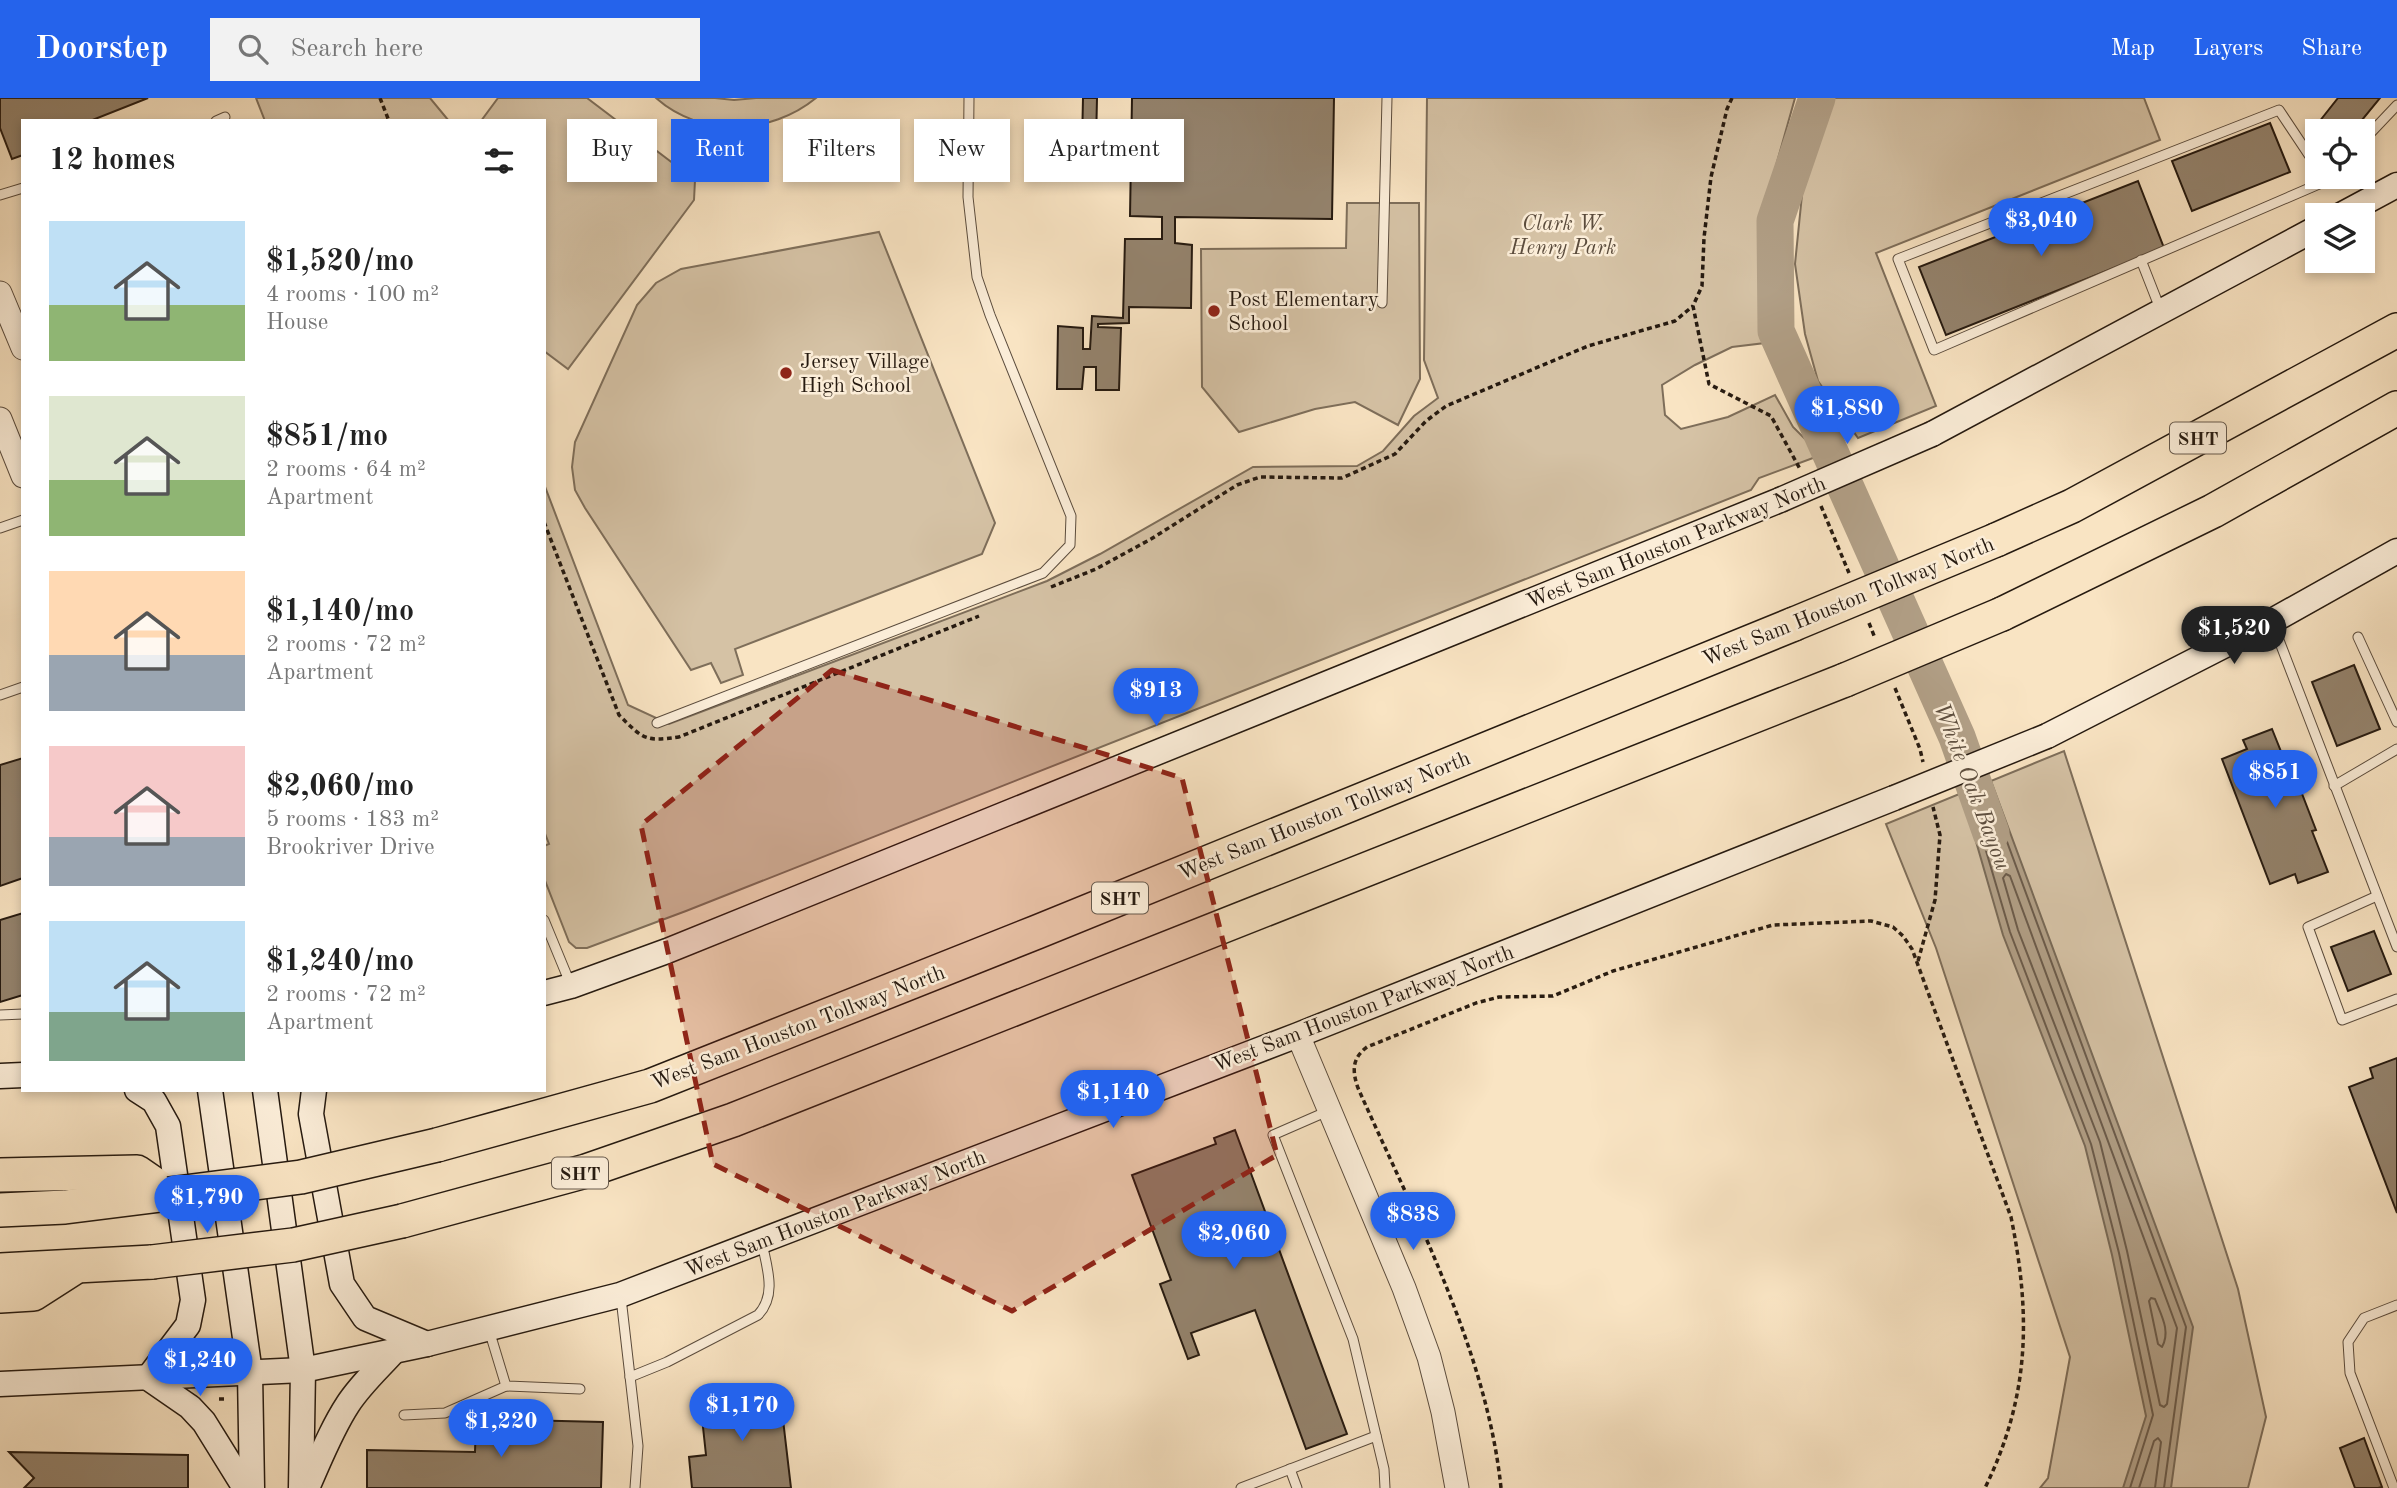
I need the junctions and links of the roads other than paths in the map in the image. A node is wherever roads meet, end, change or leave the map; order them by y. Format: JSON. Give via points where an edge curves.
{"nodes":[{"id":1,"x":969,"y":98,"type":"edge"},
{"id":2,"x":1387,"y":98,"type":"edge"},
{"id":3,"x":2397,"y":105,"type":"edge"},
{"id":4,"x":2375,"y":128,"type":"edge"},
{"id":5,"x":2305,"y":149,"type":"edge"},
{"id":6,"x":2397,"y":185,"type":"edge"},
{"id":7,"x":2305,"y":187,"type":"edge"},
{"id":8,"x":21,"y":189,"type":"edge"},
{"id":9,"x":0,"y":195,"type":"edge"},
{"id":10,"x":2363,"y":203,"type":"edge"},
{"id":11,"x":2305,"y":234,"type":"edge"},
{"id":12,"x":2141,"y":260,"type":"junction"},
{"id":13,"x":0,"y":293,"type":"edge"},
{"id":14,"x":1382,"y":303,"type":"dead end"},
{"id":15,"x":2161,"y":311,"type":"junction"},
{"id":16,"x":2397,"y":330,"type":"edge"},
{"id":17,"x":21,"y":343,"type":"edge"},
{"id":18,"x":2397,"y":408,"type":"edge"},
{"id":19,"x":3,"y":435,"type":"edge"},
{"id":20,"x":21,"y":472,"type":"edge"},
{"id":21,"x":21,"y":521,"type":"edge"},
{"id":22,"x":0,"y":528,"type":"edge"},
{"id":23,"x":2397,"y":551,"type":"edge"},
{"id":24,"x":2272,"y":621,"type":"junction"},
{"id":25,"x":2358,"y":637,"type":"dead end"},
{"id":26,"x":21,"y":688,"type":"edge"},
{"id":27,"x":0,"y":695,"type":"edge"},
{"id":28,"x":2397,"y":722,"type":"edge"},
{"id":29,"x":657,"y":723,"type":"dead end"},
{"id":30,"x":2397,"y":749,"type":"edge"},
{"id":31,"x":2334,"y":786,"type":"junction"},
{"id":32,"x":2377,"y":896,"type":"junction"},
{"id":33,"x":546,"y":925,"type":"edge"},
{"id":34,"x":2397,"y":947,"type":"edge"},
{"id":35,"x":571,"y":986,"type":"junction"},
{"id":36,"x":546,"y":992,"type":"edge"},
{"id":37,"x":2397,"y":999,"type":"edge"},
{"id":38,"x":21,"y":1014,"type":"edge"},
{"id":39,"x":0,"y":1015,"type":"edge"},
{"id":40,"x":1298,"y":1035,"type":"junction"},
{"id":41,"x":21,"y":1075,"type":"edge"},
{"id":42,"x":0,"y":1076,"type":"edge"},
{"id":43,"x":140,"y":1092,"type":"edge"},
{"id":44,"x":210,"y":1092,"type":"edge"},
{"id":45,"x":265,"y":1092,"type":"edge"},
{"id":46,"x":314,"y":1092,"type":"edge"},
{"id":47,"x":1330,"y":1110,"type":"junction"},
{"id":48,"x":0,"y":1175,"type":"edge"},
{"id":49,"x":169,"y":1194,"type":"junction"},
{"id":50,"x":0,"y":1210,"type":"edge"},
{"id":51,"x":762,"y":1241,"type":"junction"},
{"id":52,"x":74,"y":1268,"type":"junction"},
{"id":53,"x":0,"y":1270,"type":"edge"},
{"id":54,"x":621,"y":1295,"type":"junction"},
{"id":55,"x":0,"y":1296,"type":"edge"},
{"id":56,"x":2397,"y":1305,"type":"edge"},
{"id":57,"x":488,"y":1328,"type":"junction"},
{"id":58,"x":427,"y":1344,"type":"junction"},
{"id":59,"x":395,"y":1350,"type":"junction"},
{"id":60,"x":303,"y":1370,"type":"junction"},
{"id":61,"x":250,"y":1373,"type":"junction"},
{"id":62,"x":630,"y":1377,"type":"junction"},
{"id":63,"x":148,"y":1378,"type":"junction"},
{"id":64,"x":0,"y":1384,"type":"edge"},
{"id":65,"x":506,"y":1386,"type":"junction"},
{"id":66,"x":580,"y":1390,"type":"dead end"},
{"id":67,"x":404,"y":1415,"type":"dead end"},
{"id":68,"x":1376,"y":1436,"type":"junction"},
{"id":69,"x":1290,"y":1469,"type":"junction"},
{"id":70,"x":245,"y":1488,"type":"edge"},
{"id":71,"x":252,"y":1488,"type":"edge"},
{"id":72,"x":301,"y":1488,"type":"edge"},
{"id":73,"x":307,"y":1488,"type":"edge"},
{"id":74,"x":635,"y":1488,"type":"edge"},
{"id":75,"x":1241,"y":1488,"type":"edge"},
{"id":76,"x":1297,"y":1488,"type":"edge"},
{"id":77,"x":1385,"y":1488,"type":"edge"},
{"id":78,"x":1457,"y":1488,"type":"edge"},
{"id":79,"x":2394,"y":1488,"type":"edge"}],
"edges":[{"from":1,"to":29,"type":"lane","via":[[968,197],[977,277],[1071,516],[1070,545],[1043,573]]},
{"from":2,"to":14,"type":"lane"},
{"from":3,"to":4,"type":"lane"},
{"from":5,"to":12,"type":"lane","via":[[2279,110],[1898,259],[1934,349]]},
{"from":6,"to":10,"type":"main road"},
{"from":7,"to":12,"type":"lane"},
{"from":8,"to":9,"type":"lane"},
{"from":11,"to":15,"type":"main road","name":"West Sam Houston Parkway North"},
{"from":12,"to":15,"type":"lane"},
{"from":13,"to":17,"type":"street"},
{"from":15,"to":35,"type":"main road","name":"West Sam Houston Parkway North","bridge":true,"via":[[1932,434],[1780,500]]},
{"from":16,"to":49,"type":"highway","name":"West Sam Houston Tollway North","number":"SHT","bridge":true,"via":[[2072,506],[1996,540],[650,1086],[301,1177]]},
{"from":18,"to":52,"type":"highway","number":"SHT","bridge":true,"via":[[2213,511],[2002,614],[733,1120],[586,1171],[331,1237],[267,1249]]},
{"from":19,"to":20,"type":"street"},
{"from":21,"to":22,"type":"lane"},
{"from":23,"to":24,"type":"main road","name":"West Sam Houston Parkway North"},
{"from":24,"to":31,"type":"lane"},
{"from":24,"to":40,"type":"main road","name":"West Sam Houston Parkway North","bridge":true,"via":[[2047,736]]},
{"from":25,"to":28,"type":"lane"},
{"from":26,"to":27,"type":"lane"},
{"from":30,"to":31,"type":"lane"},
{"from":31,"to":32,"type":"lane"},
{"from":32,"to":34,"type":"lane"},
{"from":32,"to":37,"type":"lane","via":[[2308,927],[2342,1020]]},
{"from":33,"to":35,"type":"lane"},
{"from":35,"to":36,"type":"main road","name":"West Sam Houston Parkway North"},
{"from":38,"to":39,"type":"lane"},
{"from":40,"to":47,"type":"street"},
{"from":40,"to":51,"type":"main road","name":"West Sam Houston Parkway North"},
{"from":41,"to":42,"type":"main road"},
{"from":43,"to":63,"type":"main road","via":[[154,1101],[168,1126],[193,1300],[188,1325]]},
{"from":44,"to":61,"type":"main road"},
{"from":45,"to":60,"type":"main road"},
{"from":46,"to":58,"type":"main road","via":[[311,1114],[342,1284],[365,1318]]},
{"from":47,"to":68,"type":"lane","via":[[1273,1135],[1353,1339]]},
{"from":47,"to":78,"type":"street","via":[[1429,1357]]},
{"from":48,"to":49,"type":"highway","via":[[137,1172]]},
{"from":49,"to":50,"type":"highway","name":"West Sam Houston Tollway North","number":"SHT"},
{"from":51,"to":54,"type":"main road","name":"West Sam Houston Parkway North"},
{"from":51,"to":62,"type":"lane","via":[[770,1289],[758,1315]]},
{"from":52,"to":53,"type":"highway","number":"SHT"},
{"from":52,"to":55,"type":"highway","via":[[33,1294]]},
{"from":54,"to":57,"type":"main road","name":"West Sam Houston Parkway North"},
{"from":54,"to":62,"type":"lane"},
{"from":56,"to":79,"type":"lane","via":[[2364,1318],[2348,1342],[2350,1373]]},
{"from":57,"to":58,"type":"main road","name":"West Sam Houston Parkway North"},
{"from":57,"to":65,"type":"lane"},
{"from":58,"to":59,"type":"main road","name":"West Sam Houston Parkway North"},
{"from":59,"to":60,"type":"main road","name":"West Sam Houston Parkway North"},
{"from":59,"to":73,"type":"main road","via":[[348,1404]]},
{"from":60,"to":61,"type":"main road","name":"West Sam Houston Parkway North"},
{"from":60,"to":72,"type":"main road"},
{"from":61,"to":63,"type":"main road","name":"West Sam Houston Parkway North"},
{"from":61,"to":71,"type":"main road"},
{"from":62,"to":74,"type":"lane","via":[[638,1446]]},
{"from":63,"to":64,"type":"main road","name":"West Sam Houston Parkway North"},
{"from":63,"to":70,"type":"main road","via":[[204,1422]]},
{"from":65,"to":66,"type":"lane"},
{"from":65,"to":67,"type":"lane","via":[[445,1413]]},
{"from":68,"to":69,"type":"lane"},
{"from":68,"to":77,"type":"lane"},
{"from":69,"to":75,"type":"lane"},
{"from":69,"to":76,"type":"lane"}]}
